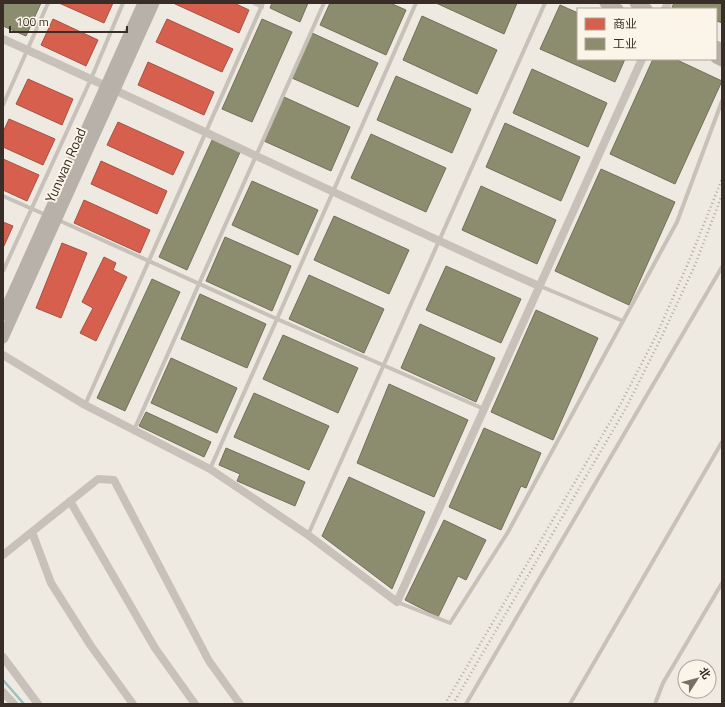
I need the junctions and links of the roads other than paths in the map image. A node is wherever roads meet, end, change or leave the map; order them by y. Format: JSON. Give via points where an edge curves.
{"nodes":[{"id":1,"x":48,"y":3,"type":"edge"},
{"id":2,"x":123,"y":3,"type":"edge"},
{"id":3,"x":143,"y":3,"type":"edge"},
{"id":4,"x":154,"y":3,"type":"edge"},
{"id":5,"x":254,"y":3,"type":"edge"},
{"id":6,"x":324,"y":3,"type":"edge"},
{"id":7,"x":416,"y":3,"type":"edge"},
{"id":8,"x":546,"y":3,"type":"edge"},
{"id":9,"x":605,"y":3,"type":"edge"},
{"id":10,"x":635,"y":3,"type":"edge"},
{"id":11,"x":262,"y":5,"type":"edge"},
{"id":12,"x":616,"y":8,"type":"edge"},
{"id":13,"x":645,"y":8,"type":"edge"},
{"id":14,"x":3,"y":40,"type":"edge"},
{"id":15,"x":27,"y":50,"type":"junction"},
{"id":16,"x":642,"y":60,"type":"edge"},
{"id":17,"x":91,"y":79,"type":"junction"},
{"id":18,"x":111,"y":87,"type":"junction"},
{"id":19,"x":722,"y":101,"type":"edge"},
{"id":20,"x":3,"y":105,"type":"edge"},
{"id":21,"x":206,"y":133,"type":"junction"},
{"id":22,"x":256,"y":156,"type":"junction"},
{"id":23,"x":334,"y":192,"type":"junction"},
{"id":24,"x":3,"y":196,"type":"edge"},
{"id":25,"x":32,"y":208,"type":"junction"},
{"id":26,"x":53,"y":218,"type":"junction"},
{"id":27,"x":439,"y":241,"type":"junction"},
{"id":28,"x":150,"y":261,"type":"junction"},
{"id":29,"x":722,"y":267,"type":"edge"},
{"id":30,"x":3,"y":271,"type":"edge"},
{"id":31,"x":200,"y":283,"type":"junction"},
{"id":32,"x":539,"y":286,"type":"junction"},
{"id":33,"x":3,"y":316,"type":"edge"},
{"id":34,"x":277,"y":319,"type":"junction"},
{"id":35,"x":623,"y":321,"type":"junction"},
{"id":36,"x":3,"y":338,"type":"edge"},
{"id":37,"x":3,"y":354,"type":"edge"},
{"id":38,"x":384,"y":365,"type":"junction"},
{"id":39,"x":85,"y":405,"type":"junction"},
{"id":40,"x":484,"y":409,"type":"junction"},
{"id":41,"x":134,"y":431,"type":"junction"},
{"id":42,"x":722,"y":442,"type":"edge"},
{"id":43,"x":210,"y":469,"type":"junction"},
{"id":44,"x":70,"y":502,"type":"junction"},
{"id":45,"x":32,"y":532,"type":"junction"},
{"id":46,"x":308,"y":535,"type":"junction"},
{"id":47,"x":3,"y":555,"type":"edge"},
{"id":48,"x":722,"y":583,"type":"edge"},
{"id":49,"x":397,"y":602,"type":"junction"},
{"id":50,"x":3,"y":657,"type":"edge"},
{"id":51,"x":3,"y":692,"type":"edge"},
{"id":52,"x":14,"y":704,"type":"edge"},
{"id":53,"x":38,"y":704,"type":"edge"},
{"id":54,"x":133,"y":704,"type":"edge"},
{"id":55,"x":196,"y":704,"type":"edge"},
{"id":56,"x":240,"y":704,"type":"edge"},
{"id":57,"x":466,"y":704,"type":"edge"},
{"id":58,"x":570,"y":704,"type":"edge"},
{"id":59,"x":655,"y":704,"type":"edge"}],
"edges":[{"from":1,"to":15,"type":"lane"},
{"from":2,"to":17,"type":"lane"},
{"from":3,"to":18,"type":"main road","name":"Yunwan Road"},
{"from":4,"to":18,"type":"main road","name":"Yunwan Road"},
{"from":5,"to":11,"type":"lane"},
{"from":6,"to":22,"type":"lane"},
{"from":7,"to":23,"type":"lane"},
{"from":8,"to":27,"type":"lane"},
{"from":9,"to":12,"type":"main road"},
{"from":10,"to":13,"type":"main road"},
{"from":11,"to":21,"type":"lane"},
{"from":14,"to":15,"type":"street"},
{"from":15,"to":17,"type":"street"},
{"from":15,"to":20,"type":"lane"},
{"from":16,"to":32,"type":"street"},
{"from":17,"to":18,"type":"street"},
{"from":17,"to":25,"type":"lane"},
{"from":18,"to":21,"type":"street"},
{"from":18,"to":26,"type":"main road","name":"Yunwan Road"},
{"from":19,"to":35,"type":"lane","via":[[677,222]]},
{"from":21,"to":22,"type":"street"},
{"from":21,"to":28,"type":"lane"},
{"from":22,"to":23,"type":"street"},
{"from":22,"to":31,"type":"lane"},
{"from":23,"to":27,"type":"street"},
{"from":23,"to":34,"type":"lane"},
{"from":24,"to":25,"type":"lane"},
{"from":25,"to":26,"type":"lane"},
{"from":25,"to":30,"type":"lane"},
{"from":26,"to":28,"type":"lane"},
{"from":26,"to":33,"type":"main road","name":"Yunwan Road"},
{"from":26,"to":36,"type":"main road","name":"Yunwan Road"},
{"from":27,"to":32,"type":"street"},
{"from":27,"to":38,"type":"lane"},
{"from":28,"to":31,"type":"lane"},
{"from":28,"to":39,"type":"lane"},
{"from":29,"to":57,"type":"lane"},
{"from":31,"to":34,"type":"lane"},
{"from":31,"to":41,"type":"lane"},
{"from":32,"to":35,"type":"lane"},
{"from":32,"to":40,"type":"street"},
{"from":34,"to":38,"type":"lane"},
{"from":34,"to":43,"type":"lane"},
{"from":35,"to":49,"type":"lane","via":[[508,532],[450,623]]},
{"from":37,"to":39,"type":"street"},
{"from":38,"to":40,"type":"lane"},
{"from":38,"to":46,"type":"lane"},
{"from":39,"to":41,"type":"street"},
{"from":40,"to":49,"type":"street"},
{"from":41,"to":43,"type":"street"},
{"from":42,"to":58,"type":"lane"},
{"from":43,"to":46,"type":"street"},
{"from":44,"to":45,"type":"street"},
{"from":44,"to":55,"type":"street","via":[[155,648]]},
{"from":44,"to":56,"type":"street","via":[[98,479],[114,480],[208,661]]},
{"from":45,"to":47,"type":"street"},
{"from":45,"to":54,"type":"street","via":[[51,583],[90,646]]},
{"from":46,"to":49,"type":"street"},
{"from":48,"to":59,"type":"lane","via":[[663,683]]},
{"from":50,"to":53,"type":"street"},
{"from":51,"to":52,"type":"street"}]}
